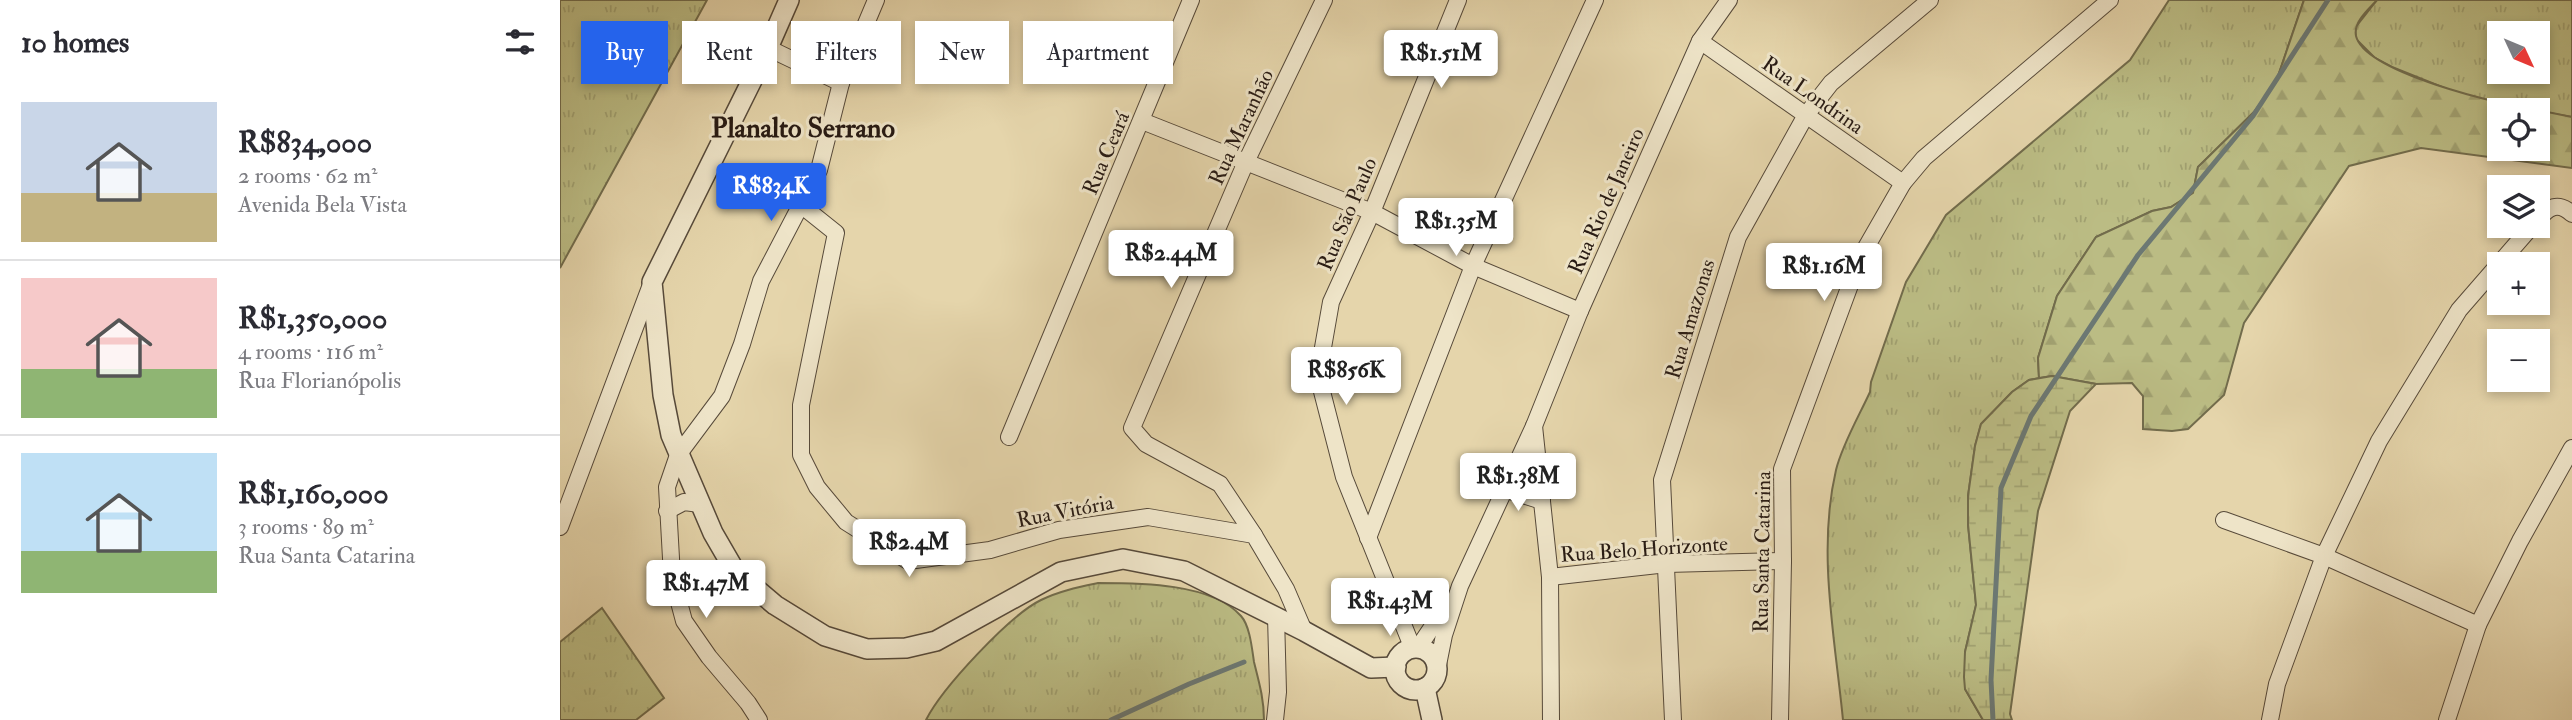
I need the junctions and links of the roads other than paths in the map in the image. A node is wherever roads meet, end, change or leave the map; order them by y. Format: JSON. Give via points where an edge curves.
{"nodes":[{"id":1,"x":789,"y":0,"type":"edge"},
{"id":2,"x":876,"y":0,"type":"edge"},
{"id":3,"x":1191,"y":0,"type":"edge"},
{"id":4,"x":1324,"y":0,"type":"edge"},
{"id":5,"x":1458,"y":0,"type":"edge"},
{"id":6,"x":1595,"y":0,"type":"edge"},
{"id":7,"x":1729,"y":0,"type":"edge"},
{"id":8,"x":1930,"y":0,"type":"edge"},
{"id":9,"x":2110,"y":0,"type":"edge"},
{"id":10,"x":867,"y":21,"type":"edge"},
{"id":11,"x":777,"y":27,"type":"edge"},
{"id":12,"x":1700,"y":41,"type":"junction"},
{"id":13,"x":750,"y":84,"type":"edge"},
{"id":14,"x":841,"y":84,"type":"edge"},
{"id":15,"x":1806,"y":115,"type":"junction"},
{"id":16,"x":1142,"y":121,"type":"junction"},
{"id":17,"x":1245,"y":164,"type":"junction"},
{"id":18,"x":1903,"y":183,"type":"junction"},
{"id":19,"x":801,"y":205,"type":"junction"},
{"id":20,"x":2550,"y":208,"type":"edge"},
{"id":21,"x":1372,"y":212,"type":"junction"},
{"id":22,"x":2572,"y":214,"type":"edge"},
{"id":23,"x":2522,"y":238,"type":"edge"},
{"id":24,"x":1473,"y":267,"type":"junction"},
{"id":25,"x":652,"y":282,"type":"junction"},
{"id":26,"x":1580,"y":310,"type":"junction"},
{"id":27,"x":1534,"y":426,"type":"junction"},
{"id":28,"x":1009,"y":437,"type":"dead end"},
{"id":29,"x":2572,"y":448,"type":"edge"},
{"id":30,"x":678,"y":455,"type":"junction"},
{"id":31,"x":1504,"y":489,"type":"junction"},
{"id":32,"x":1542,"y":501,"type":"junction"},
{"id":33,"x":700,"y":504,"type":"junction"},
{"id":34,"x":667,"y":511,"type":"junction"},
{"id":35,"x":2224,"y":520,"type":"dead end"},
{"id":36,"x":560,"y":527,"type":"edge"},
{"id":37,"x":1254,"y":535,"type":"junction"},
{"id":38,"x":1368,"y":538,"type":"junction"},
{"id":39,"x":2324,"y":556,"type":"junction"},
{"id":40,"x":1783,"y":561,"type":"junction"},
{"id":41,"x":1667,"y":564,"type":"junction"},
{"id":42,"x":1550,"y":577,"type":"junction"},
{"id":43,"x":1460,"y":586,"type":"junction"},
{"id":44,"x":1276,"y":616,"type":"junction"},
{"id":45,"x":2478,"y":625,"type":"junction"},
{"id":46,"x":1304,"y":631,"type":"junction"},
{"id":47,"x":1415,"y":648,"type":"junction"},
{"id":48,"x":1396,"y":667,"type":"junction"},
{"id":49,"x":1437,"y":670,"type":"junction"},
{"id":50,"x":1425,"y":688,"type":"junction"},
{"id":51,"x":759,"y":720,"type":"edge"},
{"id":52,"x":1275,"y":720,"type":"edge"},
{"id":53,"x":1432,"y":720,"type":"edge"},
{"id":54,"x":1551,"y":720,"type":"edge"},
{"id":55,"x":1673,"y":720,"type":"edge"},
{"id":56,"x":1780,"y":720,"type":"edge"},
{"id":57,"x":2270,"y":720,"type":"edge"},
{"id":58,"x":2447,"y":720,"type":"edge"}],
"edges":[{"from":1,"to":11,"type":"street"},
{"from":2,"to":10,"type":"street"},
{"from":3,"to":16,"type":"street","name":"Rua Ceará"},
{"from":4,"to":17,"type":"street","name":"Rua Maranhão"},
{"from":5,"to":21,"type":"street","name":"Rua São Paulo"},
{"from":6,"to":24,"type":"street"},
{"from":7,"to":12,"type":"street","name":"Rua Rio de Janeiro"},
{"from":8,"to":15,"type":"street","name":"Rua Amazonas","via":[[1831,83]]},
{"from":9,"to":18,"type":"street","name":"Rua Santa Catarina","via":[[1924,158]]},
{"from":12,"to":15,"type":"street","name":"Rua Londrina"},
{"from":12,"to":26,"type":"street","name":"Rua Rio de Janeiro"},
{"from":13,"to":25,"type":"street"},
{"from":14,"to":19,"type":"street","via":[[819,170]]},
{"from":15,"to":18,"type":"street","name":"Rua Londrina"},
{"from":15,"to":41,"type":"street","name":"Rua Amazonas","via":[[1738,237],[1662,480]]},
{"from":16,"to":17,"type":"street"},
{"from":16,"to":28,"type":"street","name":"Rua Ceará"},
{"from":17,"to":21,"type":"street"},
{"from":17,"to":37,"type":"street","name":"Rua Maranhão","via":[[1132,428],[1146,444],[1220,484]]},
{"from":18,"to":40,"type":"street","name":"Rua Santa Catarina","via":[[1860,258],[1782,469]]},
{"from":19,"to":30,"type":"street","via":[[761,281],[722,396]]},
{"from":19,"to":37,"type":"street","name":"Rua Vitória","via":[[836,233],[801,405],[801,456],[817,487],[846,522],[908,561],[990,550],[1059,530],[1148,517]]},
{"from":20,"to":22,"type":"street","via":[[2556,206]]},
{"from":21,"to":24,"type":"street"},
{"from":21,"to":38,"type":"street","name":"Rua São Paulo","via":[[1331,302],[1318,376],[1344,477]]},
{"from":23,"to":39,"type":"street","via":[[2459,310],[2379,441]]},
{"from":24,"to":26,"type":"street"},
{"from":24,"to":38,"type":"street"},
{"from":25,"to":30,"type":"street","via":[[663,396]]},
{"from":25,"to":36,"type":"street"},
{"from":26,"to":27,"type":"street","name":"Rua Rio de Janeiro"},
{"from":27,"to":31,"type":"street","name":"Rua Rio de Janeiro"},
{"from":27,"to":32,"type":"street","name":"Rua Rio de Janeiro"},
{"from":29,"to":45,"type":"street"},
{"from":30,"to":33,"type":"street"},
{"from":30,"to":34,"type":"street","via":[[667,487]]},
{"from":31,"to":32,"type":"street"},
{"from":31,"to":43,"type":"street","name":"Rua Rio de Janeiro"},
{"from":32,"to":42,"type":"street","name":"Rua Rio de Janeiro"},
{"from":33,"to":34,"type":"street","via":[[684,502]]},
{"from":33,"to":44,"type":"street","via":[[736,571],[775,605],[825,635],[867,649],[936,641],[1061,572],[1123,559],[1184,571]]},
{"from":34,"to":51,"type":"street","via":[[672,576],[684,621]]},
{"from":35,"to":39,"type":"street"},
{"from":37,"to":46,"type":"street"},
{"from":38,"to":47,"type":"street","name":"Rua São Paulo"},
{"from":39,"to":45,"type":"street"},
{"from":39,"to":57,"type":"street","via":[[2277,684]]},
{"from":40,"to":41,"type":"street","name":"Rua Belo Horizonte"},
{"from":40,"to":56,"type":"street","name":"Rua Santa Catarina"},
{"from":41,"to":42,"type":"street","name":"Rua Belo Horizonte"},
{"from":41,"to":55,"type":"street","name":"Rua Amazonas"},
{"from":42,"to":54,"type":"street","name":"Rua Rio de Janeiro"},
{"from":43,"to":47,"type":"street","name":"Rua Rio de Janeiro"},
{"from":43,"to":49,"type":"street","name":"Rua Rio de Janeiro"},
{"from":44,"to":46,"type":"street"},
{"from":44,"to":52,"type":"street"},
{"from":45,"to":58,"type":"street"},
{"from":46,"to":48,"type":"street","via":[[1371,668]]},
{"from":47,"to":48,"type":"street","via":[[1401,655]]},
{"from":47,"to":49,"type":"street","via":[[1432,655]]},
{"from":48,"to":50,"type":"street","via":[[1404,686]]},
{"from":49,"to":50,"type":"street","via":[[1434,681]]},
{"from":50,"to":53,"type":"street"}]}
